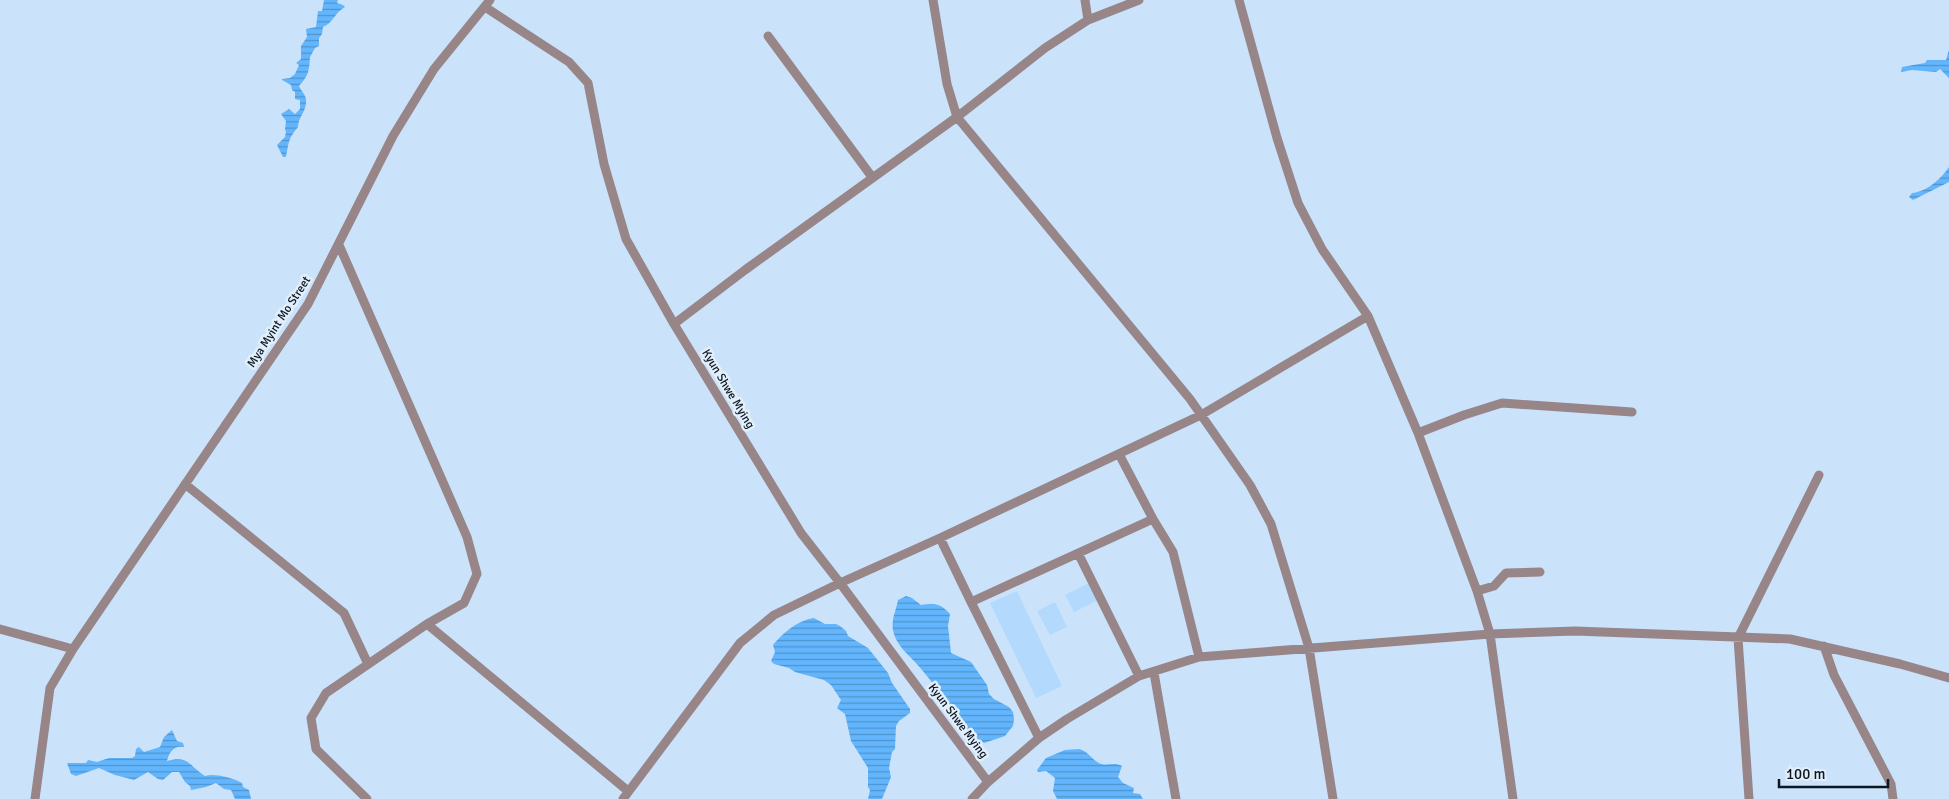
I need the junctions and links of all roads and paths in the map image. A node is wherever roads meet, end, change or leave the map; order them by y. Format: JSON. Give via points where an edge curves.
{"nodes":[{"id":1,"x":934,"y":0,"type":"edge"},
{"id":2,"x":1085,"y":0,"type":"edge"},
{"id":3,"x":1139,"y":0,"type":"edge"},
{"id":4,"x":1239,"y":0,"type":"edge"},
{"id":5,"x":487,"y":4,"type":"edge"},
{"id":6,"x":1088,"y":20,"type":"junction"},
{"id":7,"x":768,"y":36,"type":"dead end"},
{"id":8,"x":957,"y":117,"type":"junction"},
{"id":9,"x":872,"y":177,"type":"junction"},
{"id":10,"x":339,"y":245,"type":"junction"},
{"id":11,"x":1368,"y":316,"type":"junction"},
{"id":12,"x":674,"y":324,"type":"junction"},
{"id":13,"x":1632,"y":412,"type":"dead end"},
{"id":14,"x":1201,"y":415,"type":"junction"},
{"id":15,"x":1418,"y":433,"type":"junction"},
{"id":16,"x":1119,"y":454,"type":"junction"},
{"id":17,"x":1820,"y":475,"type":"dead end"},
{"id":18,"x":185,"y":484,"type":"junction"},
{"id":19,"x":1153,"y":519,"type":"junction"},
{"id":20,"x":940,"y":538,"type":"junction"},
{"id":21,"x":1078,"y":553,"type":"junction"},
{"id":22,"x":1540,"y":572,"type":"dead end"},
{"id":23,"x":840,"y":583,"type":"junction"},
{"id":24,"x":1477,"y":591,"type":"junction"},
{"id":25,"x":971,"y":602,"type":"junction"},
{"id":26,"x":427,"y":624,"type":"junction"},
{"id":27,"x":0,"y":629,"type":"edge"},
{"id":28,"x":1490,"y":634,"type":"junction"},
{"id":29,"x":1738,"y":638,"type":"junction"},
{"id":30,"x":1824,"y":646,"type":"junction"},
{"id":31,"x":1309,"y":648,"type":"junction"},
{"id":32,"x":73,"y":649,"type":"junction"},
{"id":33,"x":1199,"y":657,"type":"junction"},
{"id":34,"x":368,"y":664,"type":"junction"},
{"id":35,"x":1154,"y":673,"type":"junction"},
{"id":36,"x":1139,"y":676,"type":"junction"},
{"id":37,"x":1949,"y":678,"type":"edge"},
{"id":38,"x":1039,"y":738,"type":"junction"},
{"id":39,"x":988,"y":782,"type":"junction"},
{"id":40,"x":628,"y":791,"type":"junction"},
{"id":41,"x":35,"y":799,"type":"edge"},
{"id":42,"x":368,"y":799,"type":"edge"},
{"id":43,"x":623,"y":799,"type":"edge"},
{"id":44,"x":972,"y":799,"type":"edge"},
{"id":45,"x":1176,"y":799,"type":"edge"},
{"id":46,"x":1333,"y":799,"type":"edge"},
{"id":47,"x":1513,"y":799,"type":"edge"},
{"id":48,"x":1750,"y":799,"type":"edge"},
{"id":49,"x":1893,"y":799,"type":"edge"}],
"edges":[{"from":1,"to":8,"type":"street","via":[[947,84]]},
{"from":2,"to":6,"type":"street"},
{"from":3,"to":6,"type":"street"},
{"from":4,"to":11,"type":"street","via":[[1298,203],[1322,249]]},
{"from":5,"to":10,"type":"street","name":"Mya Myint Mo Street","via":[[434,69],[393,136]]},
{"from":5,"to":12,"type":"street","name":"Kyun Shwe Mying","via":[[569,62],[588,83],[604,164],[626,240]]},
{"from":6,"to":8,"type":"street","via":[[1045,48]]},
{"from":7,"to":9,"type":"street"},
{"from":8,"to":9,"type":"street"},
{"from":8,"to":14,"type":"street"},
{"from":9,"to":12,"type":"street"},
{"from":10,"to":18,"type":"street","name":"Mya Myint Mo Street","via":[[308,304]]},
{"from":10,"to":26,"type":"street","via":[[467,537],[477,574],[464,603]]},
{"from":11,"to":14,"type":"street"},
{"from":11,"to":15,"type":"street"},
{"from":12,"to":23,"type":"street","name":"Kyun Shwe Mying","via":[[800,533]]},
{"from":13,"to":15,"type":"street","via":[[1502,403]]},
{"from":14,"to":16,"type":"street"},
{"from":14,"to":31,"type":"street","via":[[1250,485],[1271,524]]},
{"from":15,"to":24,"type":"street"},
{"from":16,"to":19,"type":"street"},
{"from":16,"to":20,"type":"street"},
{"from":17,"to":29,"type":"street"},
{"from":18,"to":32,"type":"street","name":"Mya Myint Mo Street"},
{"from":18,"to":34,"type":"street","via":[[344,613]]},
{"from":19,"to":21,"type":"street"},
{"from":19,"to":33,"type":"street","via":[[1173,552]]},
{"from":20,"to":23,"type":"street"},
{"from":20,"to":25,"type":"street"},
{"from":21,"to":25,"type":"street"},
{"from":21,"to":36,"type":"street"},
{"from":22,"to":24,"type":"street","via":[[1506,573],[1494,586]]},
{"from":23,"to":39,"type":"street","name":"Kyun Shwe Mying"},
{"from":23,"to":40,"type":"street","via":[[774,615],[740,643]]},
{"from":24,"to":28,"type":"street"},
{"from":25,"to":38,"type":"street"},
{"from":26,"to":34,"type":"street"},
{"from":26,"to":40,"type":"street"},
{"from":27,"to":32,"type":"street"},
{"from":28,"to":29,"type":"street","via":[[1575,630]]},
{"from":28,"to":31,"type":"street"},
{"from":28,"to":47,"type":"street"},
{"from":29,"to":30,"type":"street","via":[[1790,639]]},
{"from":29,"to":48,"type":"street"},
{"from":30,"to":37,"type":"street"},
{"from":30,"to":49,"type":"street","via":[[1834,675],[1891,784]]},
{"from":31,"to":33,"type":"street"},
{"from":31,"to":46,"type":"street"},
{"from":32,"to":41,"type":"street","name":"Mya Myint Mo Street","via":[[50,688]]},
{"from":33,"to":35,"type":"street"},
{"from":34,"to":42,"type":"street","via":[[326,693],[311,718],[316,749]]},
{"from":35,"to":36,"type":"street"},
{"from":35,"to":45,"type":"street"},
{"from":36,"to":38,"type":"street"},
{"from":38,"to":39,"type":"street"},
{"from":39,"to":44,"type":"street"},
{"from":40,"to":43,"type":"street"}]}
